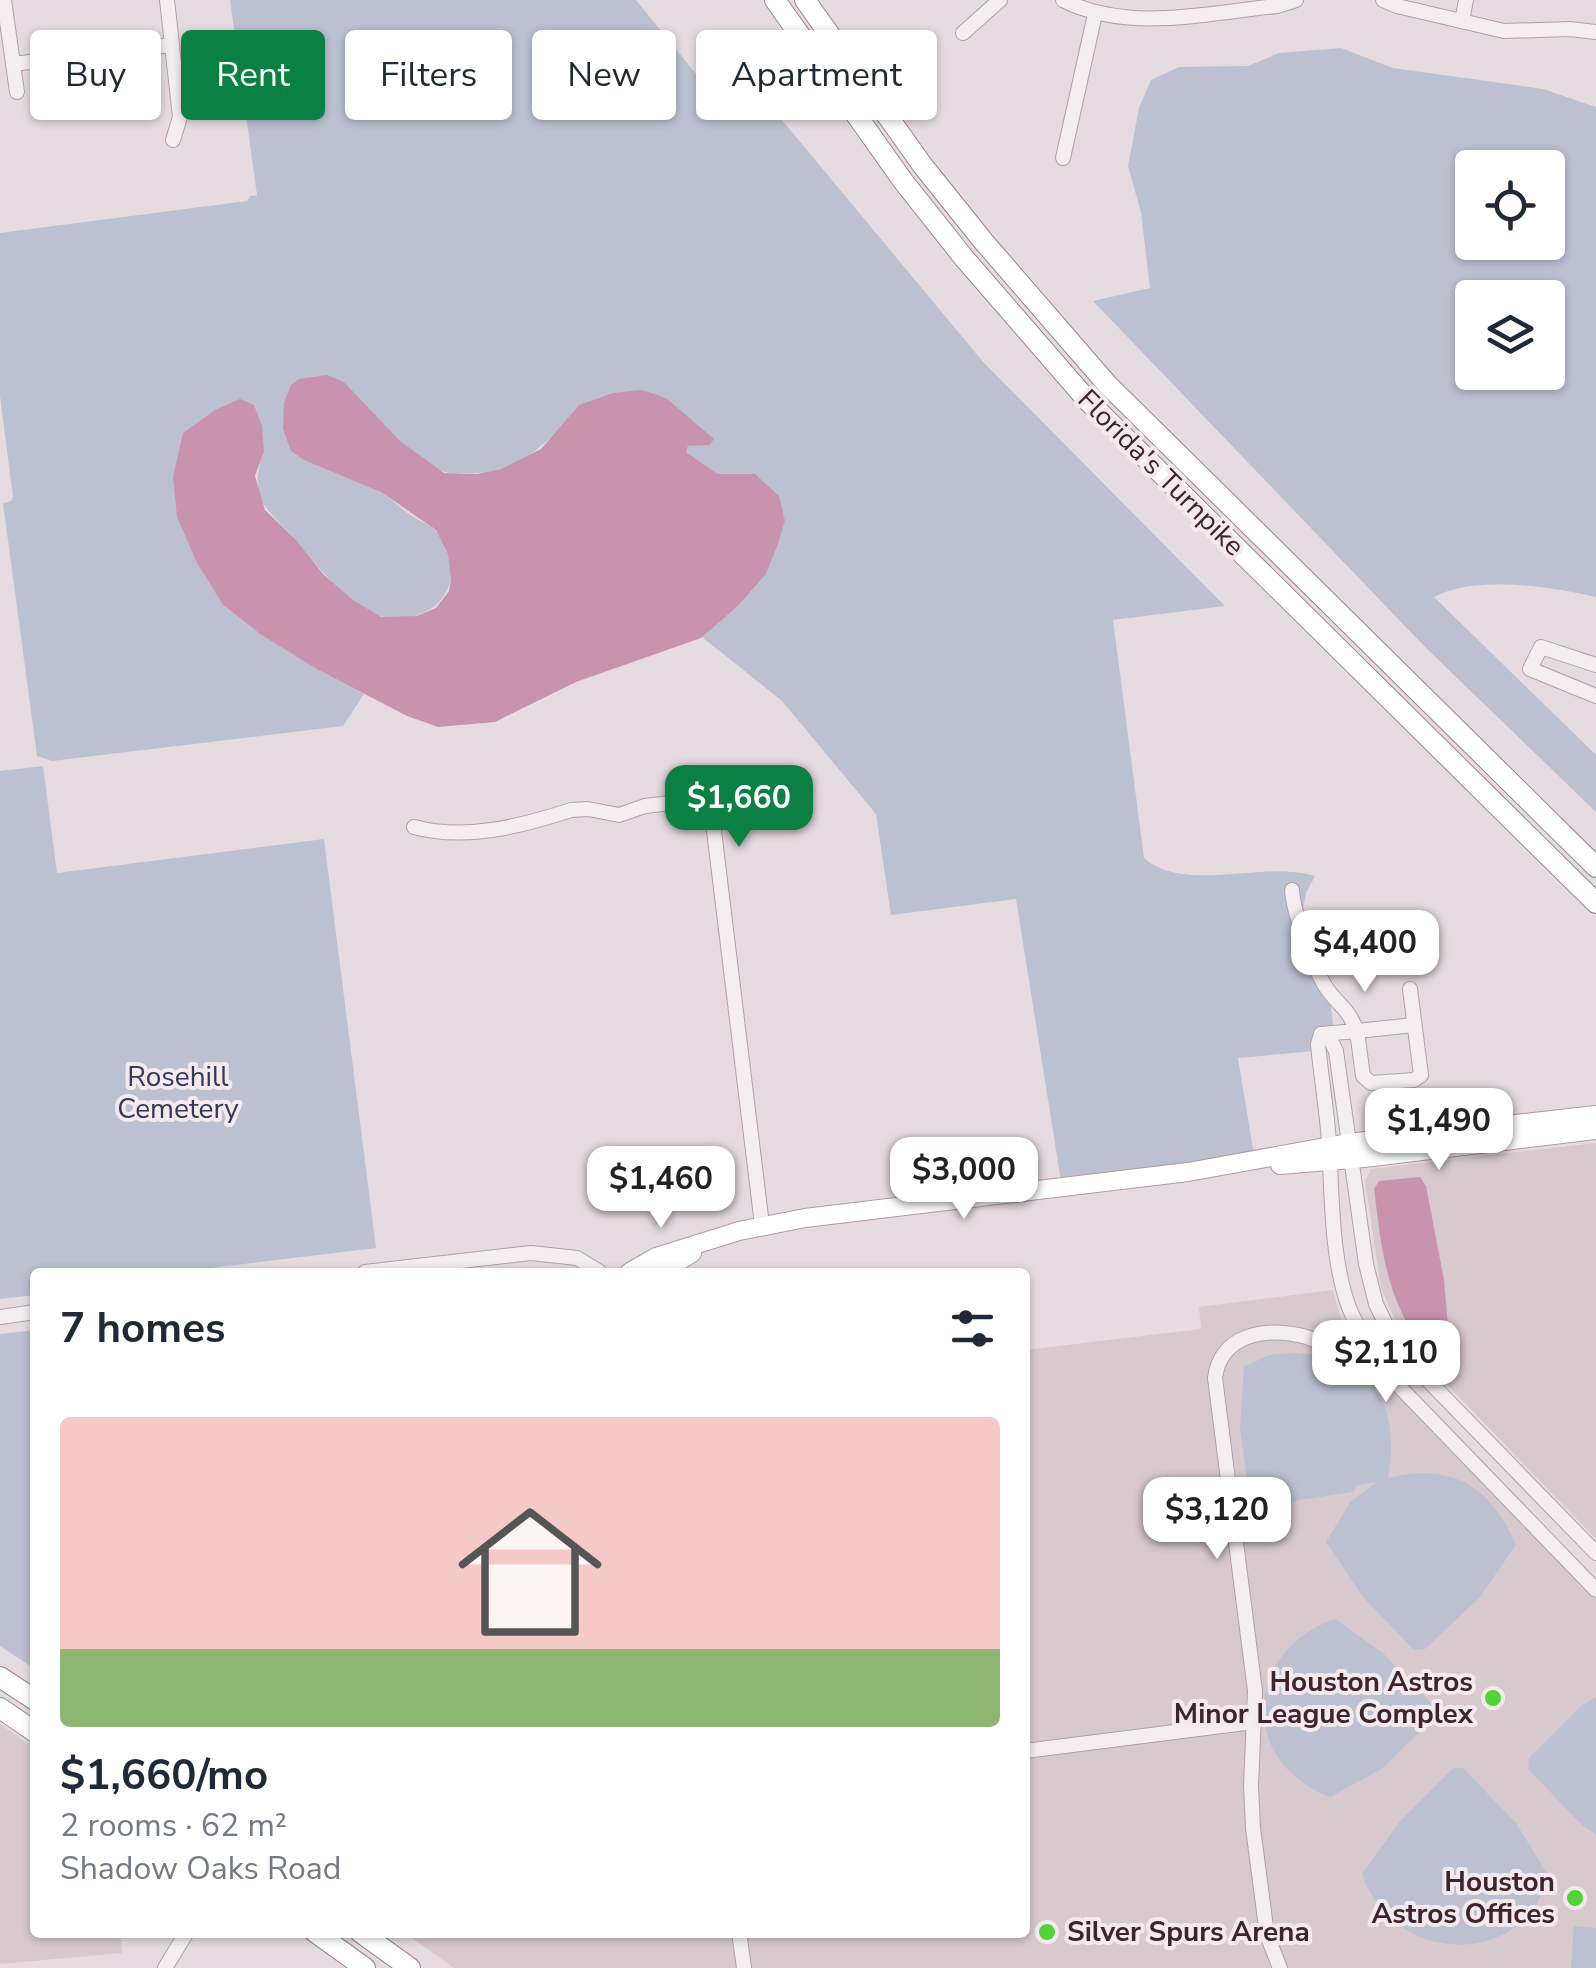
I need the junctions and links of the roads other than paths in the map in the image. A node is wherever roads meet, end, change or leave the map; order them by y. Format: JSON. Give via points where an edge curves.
{"nodes":[{"id":1,"x":4,"y":0,"type":"edge"},
{"id":2,"x":166,"y":0,"type":"edge"},
{"id":3,"x":775,"y":0,"type":"edge"},
{"id":4,"x":805,"y":0,"type":"edge"},
{"id":5,"x":1000,"y":0,"type":"edge"},
{"id":6,"x":1062,"y":0,"type":"edge"},
{"id":7,"x":1296,"y":0,"type":"edge"},
{"id":8,"x":1383,"y":0,"type":"edge"},
{"id":9,"x":1466,"y":0,"type":"edge"},
{"id":10,"x":1095,"y":14,"type":"junction"},
{"id":11,"x":1462,"y":21,"type":"junction"},
{"id":12,"x":1596,"y":32,"type":"edge"},
{"id":13,"x":963,"y":33,"type":"dead end"},
{"id":14,"x":172,"y":44,"type":"junction"},
{"id":15,"x":13,"y":64,"type":"junction"},
{"id":16,"x":17,"y":92,"type":"dead end"},
{"id":17,"x":173,"y":140,"type":"dead end"},
{"id":18,"x":1063,"y":158,"type":"dead end"},
{"id":19,"x":1596,"y":665,"type":"edge"},
{"id":20,"x":1596,"y":696,"type":"edge"},
{"id":21,"x":414,"y":827,"type":"dead end"},
{"id":22,"x":1596,"y":866,"type":"edge"},
{"id":23,"x":1292,"y":890,"type":"dead end"},
{"id":24,"x":1596,"y":902,"type":"edge"},
{"id":25,"x":1410,"y":989,"type":"dead end"},
{"id":26,"x":1414,"y":1025,"type":"junction"},
{"id":27,"x":1357,"y":1031,"type":"junction"},
{"id":28,"x":1596,"y":1114,"type":"edge"},
{"id":29,"x":1596,"y":1130,"type":"edge"},
{"id":30,"x":1465,"y":1137,"type":"junction"},
{"id":31,"x":1340,"y":1153,"type":"junction"},
{"id":32,"x":762,"y":1225,"type":"junction"},
{"id":33,"x":714,"y":1240,"type":"junction"},
{"id":34,"x":399,"y":1268,"type":"edge"},
{"id":35,"x":593,"y":1268,"type":"edge"},
{"id":36,"x":637,"y":1268,"type":"edge"},
{"id":37,"x":668,"y":1268,"type":"edge"},
{"id":38,"x":30,"y":1313,"type":"edge"},
{"id":39,"x":0,"y":1316,"type":"edge"},
{"id":40,"x":1394,"y":1341,"type":"junction"},
{"id":41,"x":1372,"y":1351,"type":"junction"},
{"id":42,"x":1596,"y":1554,"type":"edge"},
{"id":43,"x":1596,"y":1590,"type":"edge"},
{"id":44,"x":0,"y":1677,"type":"edge"},
{"id":45,"x":30,"y":1697,"type":"edge"},
{"id":46,"x":0,"y":1708,"type":"edge"},
{"id":47,"x":1253,"y":1722,"type":"junction"},
{"id":48,"x":30,"y":1729,"type":"edge"},
{"id":49,"x":1030,"y":1750,"type":"edge"},
{"id":50,"x":183,"y":1938,"type":"edge"},
{"id":51,"x":192,"y":1938,"type":"edge"},
{"id":52,"x":323,"y":1938,"type":"edge"},
{"id":53,"x":368,"y":1938,"type":"edge"},
{"id":54,"x":740,"y":1938,"type":"edge"},
{"id":55,"x":165,"y":1968,"type":"edge"},
{"id":56,"x":174,"y":1968,"type":"edge"},
{"id":57,"x":365,"y":1968,"type":"edge"},
{"id":58,"x":410,"y":1968,"type":"edge"},
{"id":59,"x":744,"y":1968,"type":"edge"},
{"id":60,"x":1280,"y":1968,"type":"edge"}],
"edges":[{"from":1,"to":15,"type":"street"},
{"from":2,"to":14,"type":"street"},
{"from":3,"to":24,"type":"highway","name":"Florida's Turnpike","via":[[903,181],[1088,401]]},
{"from":4,"to":22,"type":"highway","name":"Florida's Turnpike","via":[[924,166],[1107,384]]},
{"from":5,"to":13,"type":"street"},
{"from":6,"to":10,"type":"street"},
{"from":7,"to":10,"type":"street","via":[[1144,18]]},
{"from":8,"to":11,"type":"street"},
{"from":9,"to":11,"type":"street"},
{"from":10,"to":18,"type":"street"},
{"from":11,"to":12,"type":"street","via":[[1504,31]]},
{"from":14,"to":15,"type":"street"},
{"from":14,"to":17,"type":"street","via":[[180,117]]},
{"from":15,"to":16,"type":"street"},
{"from":19,"to":20,"type":"street","via":[[1541,647],[1530,669]]},
{"from":21,"to":32,"type":"street","via":[[468,834],[571,810],[620,815],[645,806],[706,803]]},
{"from":23,"to":27,"type":"street","via":[[1292,909],[1329,992]]},
{"from":25,"to":26,"type":"street"},
{"from":26,"to":27,"type":"street"},
{"from":26,"to":27,"type":"street","via":[[1421,1075],[1398,1082],[1366,1080]]},
{"from":27,"to":31,"type":"street","via":[[1321,1034],[1318,1044]]},
{"from":28,"to":30,"type":"main road"},
{"from":29,"to":30,"type":"main road"},
{"from":30,"to":31,"type":"main road"},
{"from":31,"to":32,"type":"main road"},
{"from":31,"to":40,"type":"street","via":[[1376,1304]]},
{"from":31,"to":41,"type":"street","via":[[1343,1282]]},
{"from":32,"to":33,"type":"main road"},
{"from":33,"to":36,"type":"main road"},
{"from":33,"to":37,"type":"main road"},
{"from":34,"to":35,"type":"street","via":[[531,1253],[577,1258]]},
{"from":38,"to":39,"type":"street"},
{"from":40,"to":41,"type":"street"},
{"from":40,"to":42,"type":"street"},
{"from":41,"to":43,"type":"street","via":[[1394,1382]]},
{"from":41,"to":47,"type":"street","via":[[1351,1354],[1302,1336],[1266,1334],[1246,1336],[1217,1361]]},
{"from":44,"to":45,"type":"highway"},
{"from":46,"to":48,"type":"highway"},
{"from":47,"to":49,"type":"street"},
{"from":47,"to":60,"type":"street","via":[[1252,1828],[1267,1935]]},
{"from":50,"to":55,"type":"street"},
{"from":51,"to":56,"type":"street"},
{"from":52,"to":57,"type":"highway"},
{"from":53,"to":58,"type":"highway"},
{"from":54,"to":59,"type":"street"}]}
